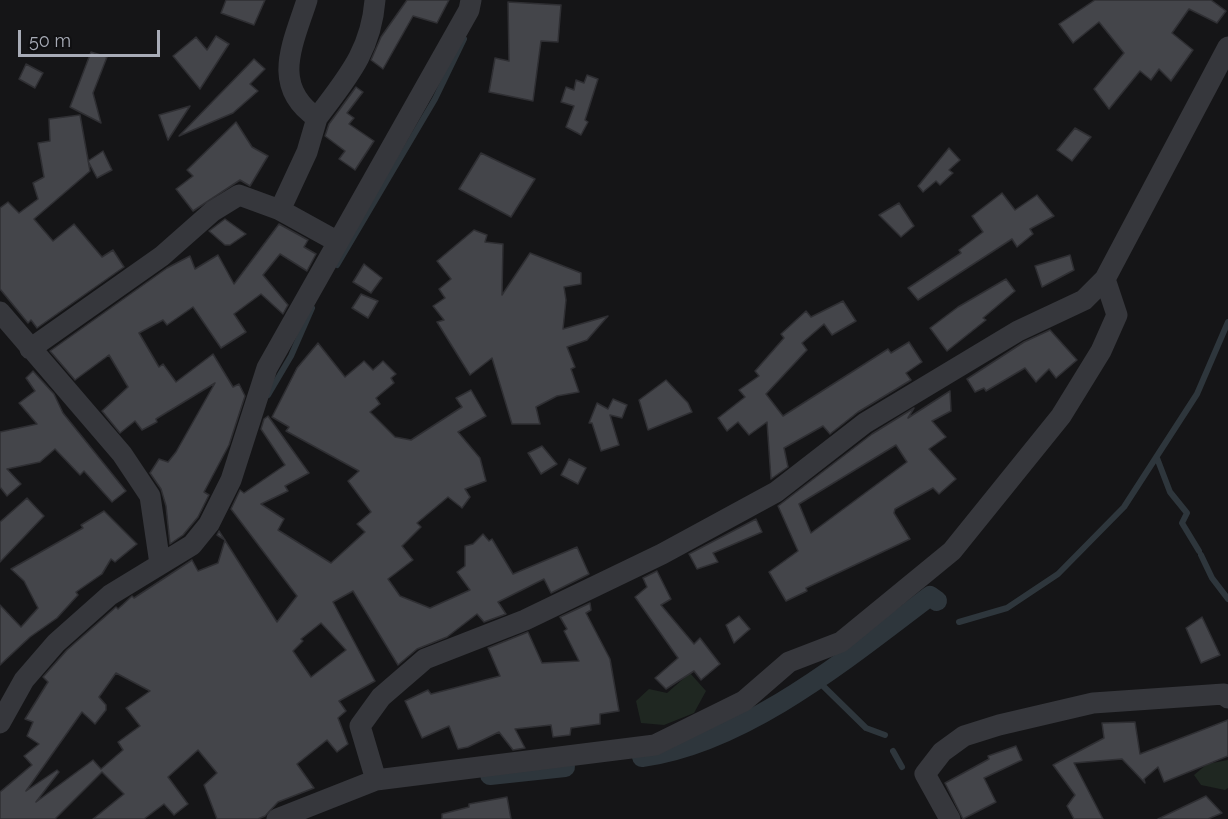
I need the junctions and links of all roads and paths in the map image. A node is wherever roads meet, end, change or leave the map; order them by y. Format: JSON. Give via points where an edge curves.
{"nodes":[{"id":1,"x":307,"y":0,"type":"edge"},
{"id":2,"x":375,"y":0,"type":"edge"},
{"id":3,"x":471,"y":0,"type":"edge"},
{"id":4,"x":1228,"y":47,"type":"edge"},
{"id":5,"x":316,"y":118,"type":"junction"},
{"id":6,"x":280,"y":210,"type":"junction"},
{"id":7,"x":338,"y":242,"type":"junction"},
{"id":8,"x":1105,"y":279,"type":"junction"},
{"id":9,"x":0,"y":312,"type":"edge"},
{"id":10,"x":30,"y":349,"type":"junction"},
{"id":11,"x":159,"y":564,"type":"junction"},
{"id":12,"x":1228,"y":698,"type":"edge"},
{"id":13,"x":0,"y":723,"type":"edge"},
{"id":14,"x":376,"y":780,"type":"junction"},
{"id":15,"x":277,"y":819,"type":"edge"},
{"id":16,"x":950,"y":819,"type":"edge"}],
"edges":[{"from":1,"to":5,"type":"street","via":[[288,70],[291,93]]},
{"from":2,"to":5,"type":"street","via":[[373,20],[357,64]]},
{"from":3,"to":7,"type":"street","via":[[469,10]]},
{"from":4,"to":8,"type":"street"},
{"from":5,"to":6,"type":"street","via":[[308,152]]},
{"from":6,"to":7,"type":"street"},
{"from":6,"to":10,"type":"street","via":[[238,195],[213,211],[162,256]]},
{"from":7,"to":11,"type":"street","via":[[267,368],[231,480],[209,524],[192,544]]},
{"from":8,"to":14,"type":"street","via":[[1084,300],[1018,331],[865,423],[766,497],[662,554],[535,615],[425,659],[381,697],[360,726]]},
{"from":8,"to":14,"type":"street","via":[[1117,315],[1101,351],[1061,416],[952,551],[841,642],[789,662],[744,701],[655,745]]},
{"from":9,"to":10,"type":"street"},
{"from":10,"to":11,"type":"street","via":[[122,454],[150,496]]},
{"from":11,"to":13,"type":"street","via":[[110,595],[56,643],[24,680]]},
{"from":12,"to":16,"type":"street","via":[[1224,694],[1093,703],[964,736],[942,752],[925,774]]},
{"from":14,"to":15,"type":"street"}]}
